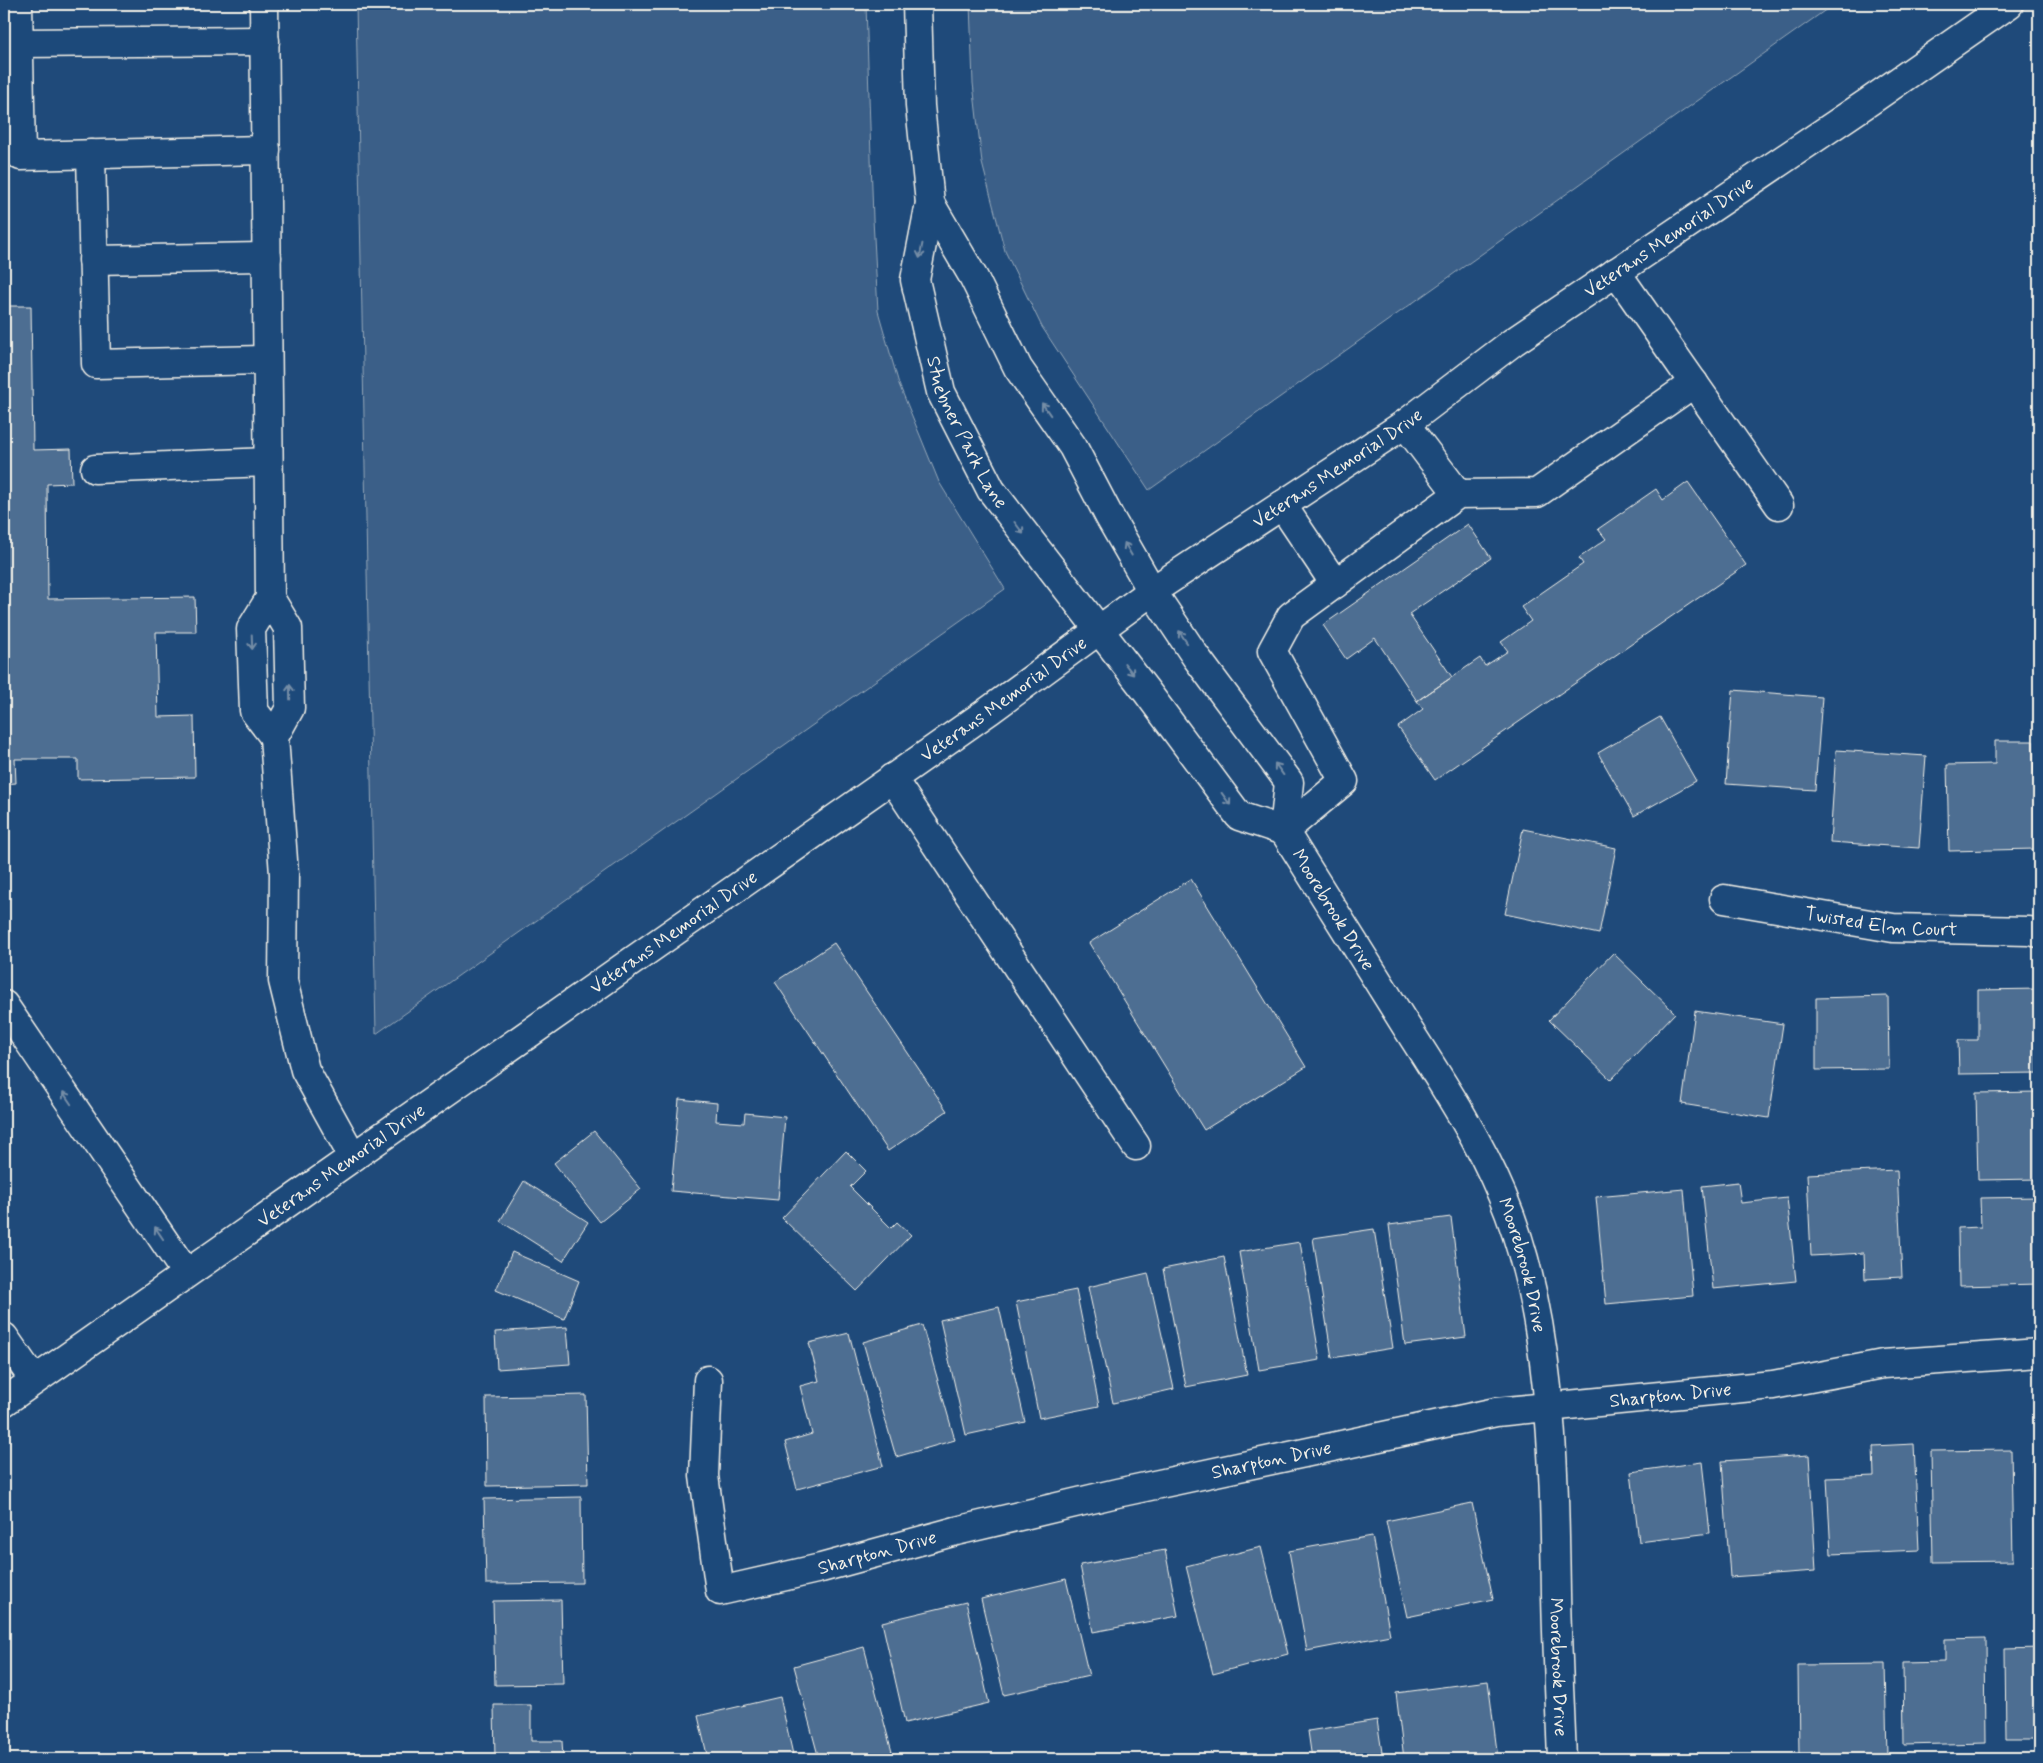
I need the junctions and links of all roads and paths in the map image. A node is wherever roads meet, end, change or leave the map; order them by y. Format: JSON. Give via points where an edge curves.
{"nodes":[{"id":1,"x":18,"y":4,"type":"edge"},
{"id":2,"x":264,"y":4,"type":"edge"},
{"id":3,"x":917,"y":4,"type":"edge"},
{"id":4,"x":2009,"y":4,"type":"edge"},
{"id":5,"x":265,"y":41,"type":"junction"},
{"id":6,"x":19,"y":44,"type":"junction"},
{"id":7,"x":266,"y":150,"type":"junction"},
{"id":8,"x":91,"y":154,"type":"junction"},
{"id":9,"x":930,"y":203,"type":"junction"},
{"id":10,"x":267,"y":257,"type":"junction"},
{"id":11,"x":93,"y":260,"type":"junction"},
{"id":12,"x":1616,"y":272,"type":"junction"},
{"id":13,"x":267,"y":360,"type":"junction"},
{"id":14,"x":1694,"y":383,"type":"junction"},
{"id":15,"x":1405,"y":424,"type":"junction"},
{"id":16,"x":268,"y":462,"type":"junction"},
{"id":17,"x":95,"y":469,"type":"dead end"},
{"id":18,"x":1458,"y":494,"type":"junction"},
{"id":19,"x":1282,"y":505,"type":"junction"},
{"id":20,"x":1778,"y":505,"type":"dead end"},
{"id":21,"x":1335,"y":584,"type":"junction"},
{"id":22,"x":1152,"y":591,"type":"junction"},
{"id":23,"x":270,"y":598,"type":"junction"},
{"id":24,"x":1099,"y":630,"type":"junction"},
{"id":25,"x":274,"y":737,"type":"junction"},
{"id":26,"x":892,"y":778,"type":"junction"},
{"id":27,"x":1284,"y":832,"type":"junction"},
{"id":28,"x":1724,"y":899,"type":"dead end"},
{"id":29,"x":2039,"y":933,"type":"edge"},
{"id":30,"x":8,"y":1018,"type":"edge"},
{"id":31,"x":1136,"y":1146,"type":"dead end"},
{"id":32,"x":353,"y":1157,"type":"junction"},
{"id":33,"x":186,"y":1273,"type":"junction"},
{"id":34,"x":4,"y":1337,"type":"edge"},
{"id":35,"x":2039,"y":1353,"type":"edge"},
{"id":36,"x":34,"y":1380,"type":"junction"},
{"id":37,"x":708,"y":1380,"type":"dead end"},
{"id":38,"x":4,"y":1402,"type":"edge"},
{"id":39,"x":1548,"y":1407,"type":"junction"},
{"id":40,"x":1562,"y":1759,"type":"edge"}],
"edges":[{"from":1,"to":6,"type":"street"},
{"from":2,"to":5,"type":"street"},
{"from":3,"to":9,"type":"street","name":"Stuebner Park Lane","via":[[920,106]]},
{"from":4,"to":12,"type":"street","name":"Veterans Memorial Drive"},
{"from":5,"to":6,"type":"street"},
{"from":5,"to":7,"type":"street"},
{"from":6,"to":8,"type":"street","via":[[21,156]]},
{"from":7,"to":8,"type":"street"},
{"from":7,"to":10,"type":"street"},
{"from":8,"to":11,"type":"street"},
{"from":22,"to":9,"type":"street","name":"Stuebner Park Lane","one_way":true,"via":[[1073,447],[1018,368],[974,278]]},
{"from":9,"to":24,"type":"street","name":"Stuebner Park Lane","one_way":true,"via":[[915,280],[941,392],[991,490]]},
{"from":10,"to":11,"type":"street"},
{"from":10,"to":13,"type":"street"},
{"from":11,"to":13,"type":"street","via":[[96,364]]},
{"from":12,"to":14,"type":"street"},
{"from":12,"to":15,"type":"street","name":"Veterans Memorial Drive","via":[[1512,342]]},
{"from":13,"to":16,"type":"street"},
{"from":14,"to":18,"type":"street","via":[[1536,493]]},
{"from":14,"to":20,"type":"street"},
{"from":15,"to":18,"type":"street"},
{"from":15,"to":19,"type":"street","name":"Veterans Memorial Drive"},
{"from":16,"to":17,"type":"street"},
{"from":16,"to":23,"type":"street"},
{"from":18,"to":21,"type":"street"},
{"from":19,"to":21,"type":"street"},
{"from":19,"to":22,"type":"street","name":"Veterans Memorial Drive"},
{"from":21,"to":27,"type":"street","via":[[1291,616],[1272,651],[1344,782]]},
{"from":22,"to":24,"type":"street","name":"Veterans Memorial Drive"},
{"from":27,"to":22,"type":"street","name":"Moorebrook Drive","one_way":true,"via":[[1289,782],[1196,657]]},
{"from":25,"to":23,"type":"street","one_way":true,"via":[[290,708],[288,628]]},
{"from":23,"to":25,"type":"street","one_way":true,"via":[[251,629],[254,711]]},
{"from":24,"to":26,"type":"street","name":"Veterans Memorial Drive"},
{"from":24,"to":27,"type":"street","name":"Moorebrook Drive","one_way":true,"via":[[1239,816]]},
{"from":25,"to":32,"type":"street","via":[[284,874],[283,981],[305,1070]]},
{"from":26,"to":31,"type":"street"},
{"from":26,"to":32,"type":"street","name":"Veterans Memorial Drive"},
{"from":27,"to":39,"type":"street","name":"Moorebrook Drive","via":[[1480,1146],[1503,1197],[1534,1300]]},
{"from":28,"to":29,"type":"street","name":"Twisted Elm Court","via":[[1893,928]]},
{"from":33,"to":30,"type":"street","one_way":true},
{"from":32,"to":33,"type":"street","name":"Veterans Memorial Drive"},
{"from":33,"to":36,"type":"street","name":"Veterans Memorial Drive"},
{"from":34,"to":36,"type":"street"},
{"from":35,"to":39,"type":"street","name":"Sharpton Drive","via":[[1883,1364],[1773,1385]]},
{"from":36,"to":38,"type":"street","name":"Veterans Memorial Drive"},
{"from":37,"to":39,"type":"street","name":"Sharpton Drive","via":[[704,1476],[720,1591],[1118,1493],[1496,1412]]},
{"from":39,"to":40,"type":"street","name":"Moorebrook Drive","via":[[1554,1480]]}]}
